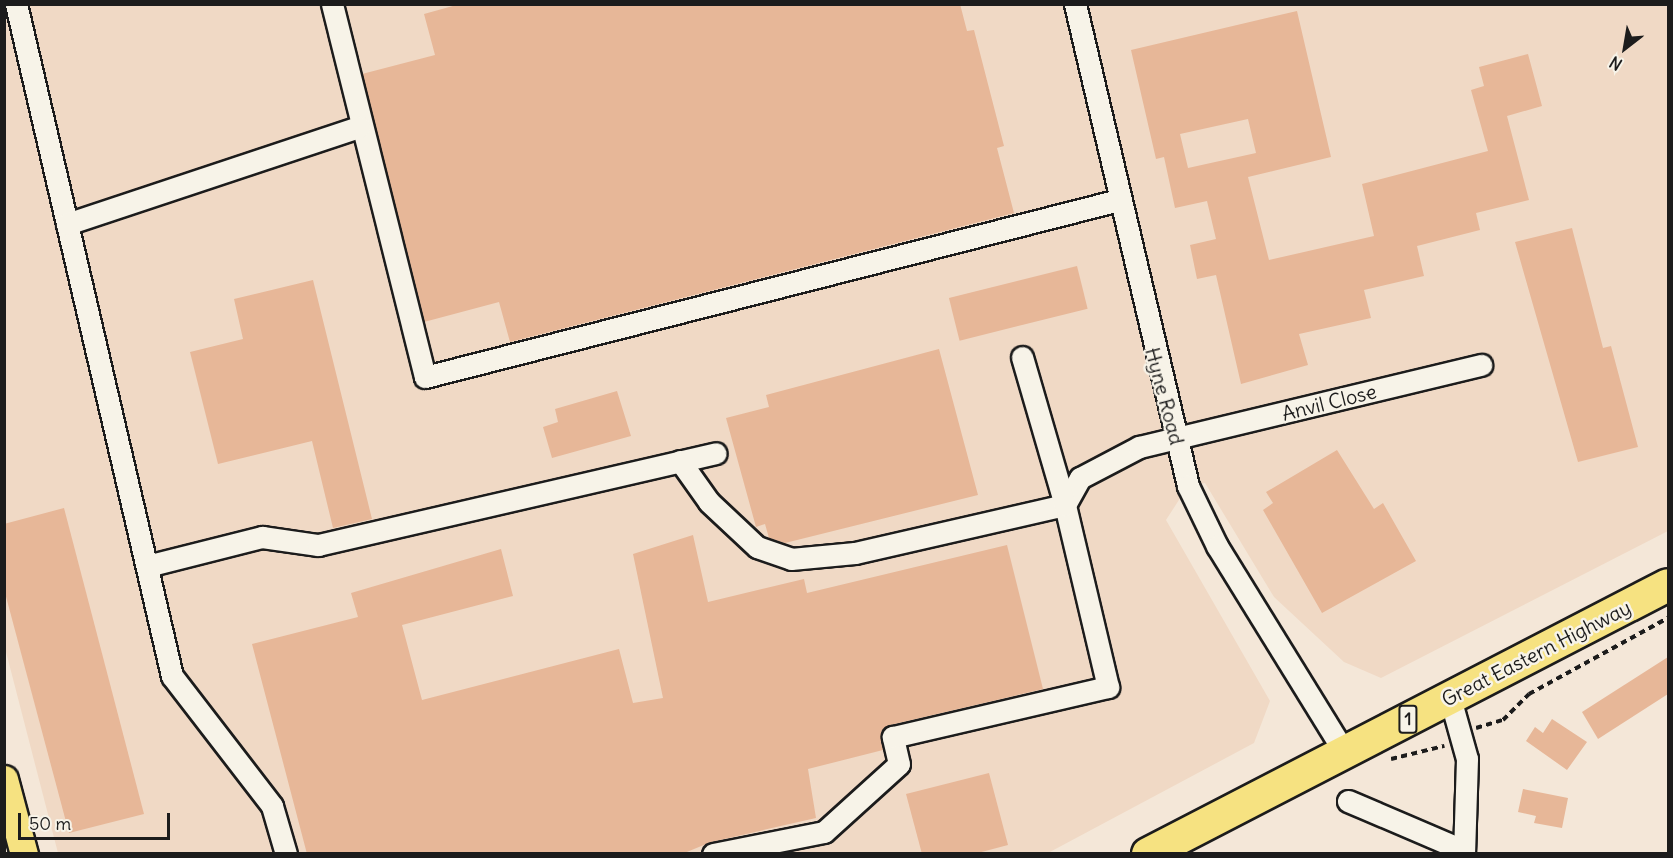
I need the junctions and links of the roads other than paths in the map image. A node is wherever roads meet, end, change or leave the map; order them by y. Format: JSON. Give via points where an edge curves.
{"nodes":[{"id":1,"x":16,"y":4,"type":"edge"},
{"id":2,"x":332,"y":4,"type":"edge"},
{"id":3,"x":1075,"y":4,"type":"edge"},
{"id":4,"x":359,"y":127,"type":"junction"},
{"id":5,"x":1119,"y":200,"type":"junction"},
{"id":6,"x":67,"y":224,"type":"junction"},
{"id":7,"x":1022,"y":357,"type":"dead end"},
{"id":8,"x":1481,"y":365,"type":"dead end"},
{"id":9,"x":1177,"y":439,"type":"junction"},
{"id":10,"x":715,"y":453,"type":"dead end"},
{"id":11,"x":680,"y":461,"type":"junction"},
{"id":12,"x":1065,"y":505,"type":"junction"},
{"id":13,"x":147,"y":566,"type":"junction"},
{"id":14,"x":1668,"y":585,"type":"edge"},
{"id":15,"x":1450,"y":698,"type":"junction"},
{"id":16,"x":1344,"y":752,"type":"junction"},
{"id":17,"x":4,"y":779,"type":"edge"},
{"id":18,"x":1348,"y":801,"type":"dead end"},
{"id":19,"x":1464,"y":852,"type":"edge"},
{"id":20,"x":24,"y":854,"type":"edge"},
{"id":21,"x":286,"y":854,"type":"edge"},
{"id":22,"x":713,"y":854,"type":"edge"},
{"id":23,"x":1148,"y":854,"type":"edge"}],
"edges":[{"from":1,"to":6,"type":"street"},
{"from":2,"to":4,"type":"street"},
{"from":3,"to":5,"type":"street","name":"Hyne Road"},
{"from":4,"to":5,"type":"street","via":[[424,377]]},
{"from":4,"to":6,"type":"street"},
{"from":5,"to":9,"type":"street","name":"Hyne Road"},
{"from":6,"to":13,"type":"street"},
{"from":7,"to":12,"type":"street"},
{"from":8,"to":9,"type":"street","name":"Anvil Close"},
{"from":9,"to":12,"type":"street","name":"Anvil Close","via":[[1105,461],[1080,478]]},
{"from":9,"to":16,"type":"street","name":"Hyne Road","via":[[1188,486],[1217,546]]},
{"from":10,"to":11,"type":"street"},
{"from":11,"to":12,"type":"street","via":[[709,502],[757,548],[791,559],[855,553]]},
{"from":11,"to":13,"type":"street","via":[[318,545],[262,537]]},
{"from":12,"to":22,"type":"street","via":[[1108,687],[893,737],[899,764],[824,832]]},
{"from":13,"to":21,"type":"street","via":[[172,676],[272,806]]},
{"from":14,"to":15,"type":"highway","name":"Great Eastern Highway","number":"1"},
{"from":15,"to":16,"type":"highway","name":"Great Eastern Highway","number":"1"},
{"from":15,"to":19,"type":"street","via":[[1467,759]]},
{"from":16,"to":23,"type":"highway","name":"Great Eastern Highway","number":"1"},
{"from":17,"to":20,"type":"main road"},
{"from":18,"to":19,"type":"street"}]}
